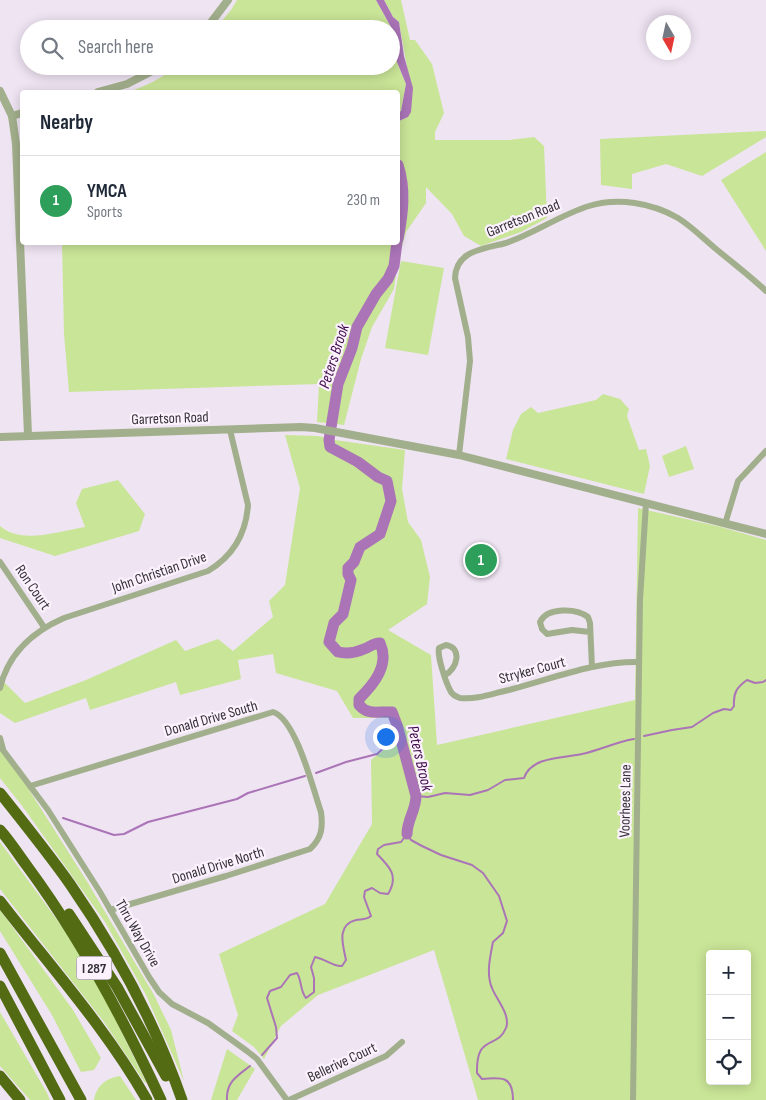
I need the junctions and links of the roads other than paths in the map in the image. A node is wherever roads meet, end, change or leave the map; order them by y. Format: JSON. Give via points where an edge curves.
{"nodes":[{"id":1,"x":228,"y":0,"type":"edge"},
{"id":2,"x":213,"y":20,"type":"edge"},
{"id":3,"x":144,"y":75,"type":"edge"},
{"id":4,"x":105,"y":90,"type":"edge"},
{"id":5,"x":0,"y":91,"type":"edge"},
{"id":6,"x":20,"y":114,"type":"edge"},
{"id":7,"x":12,"y":116,"type":"junction"},
{"id":8,"x":20,"y":241,"type":"edge"},
{"id":9,"x":20,"y":245,"type":"edge"},
{"id":10,"x":766,"y":290,"type":"edge"},
{"id":11,"x":230,"y":430,"type":"junction"},
{"id":12,"x":28,"y":435,"type":"junction"},
{"id":13,"x":0,"y":437,"type":"edge"},
{"id":14,"x":766,"y":451,"type":"edge"},
{"id":15,"x":459,"y":455,"type":"junction"},
{"id":16,"x":646,"y":503,"type":"junction"},
{"id":17,"x":725,"y":524,"type":"junction"},
{"id":18,"x":766,"y":534,"type":"edge"},
{"id":19,"x":0,"y":562,"type":"edge"},
{"id":20,"x":44,"y":627,"type":"junction"},
{"id":21,"x":590,"y":632,"type":"junction"},
{"id":22,"x":640,"y":662,"type":"junction"},
{"id":23,"x":592,"y":667,"type":"junction"},
{"id":24,"x":445,"y":675,"type":"dead end"},
{"id":25,"x":0,"y":688,"type":"edge"},
{"id":26,"x":0,"y":738,"type":"edge"},
{"id":27,"x":2,"y":748,"type":"edge"},
{"id":28,"x":30,"y":786,"type":"junction"},
{"id":29,"x":0,"y":793,"type":"edge"},
{"id":30,"x":0,"y":830,"type":"edge"},
{"id":31,"x":322,"y":830,"type":"joint"},
{"id":32,"x":13,"y":845,"type":"junction"},
{"id":33,"x":0,"y":901,"type":"edge"},
{"id":34,"x":110,"y":910,"type":"junction"},
{"id":35,"x":0,"y":953,"type":"edge"},
{"id":36,"x":0,"y":986,"type":"edge"},
{"id":37,"x":402,"y":1042,"type":"dead end"},
{"id":38,"x":0,"y":1076,"type":"edge"},
{"id":39,"x":20,"y":1100,"type":"edge"},
{"id":40,"x":60,"y":1100,"type":"edge"},
{"id":41,"x":81,"y":1100,"type":"edge"},
{"id":42,"x":147,"y":1100,"type":"edge"},
{"id":43,"x":161,"y":1100,"type":"edge"},
{"id":44,"x":180,"y":1100,"type":"edge"},
{"id":45,"x":288,"y":1100,"type":"edge"},
{"id":46,"x":633,"y":1100,"type":"edge"}],
"edges":[{"from":1,"to":2,"type":"street"},
{"from":3,"to":4,"type":"street"},
{"from":5,"to":7,"type":"street"},
{"from":6,"to":7,"type":"street"},
{"from":7,"to":8,"type":"street"},
{"from":9,"to":12,"type":"street"},
{"from":10,"to":15,"type":"street","name":"Garretson Road","via":[[678,218],[635,203],[605,202],[589,206],[507,242],[466,255],[458,262],[454,278],[468,337],[470,361]]},
{"from":11,"to":12,"type":"street","name":"Garretson Road"},
{"from":11,"to":15,"type":"street","name":"Garretson Road","via":[[315,428]]},
{"from":11,"to":20,"type":"street","name":"John Christian Drive","via":[[248,505],[245,527],[227,557],[208,571],[190,578]]},
{"from":12,"to":13,"type":"street","name":"Garretson Road"},
{"from":14,"to":17,"type":"street","via":[[738,481]]},
{"from":15,"to":16,"type":"street","name":"Garretson Road"},
{"from":16,"to":17,"type":"street","name":"Garretson Road"},
{"from":16,"to":22,"type":"street","name":"Voorhees Lane"},
{"from":17,"to":18,"type":"street","name":"Garretson Road"},
{"from":19,"to":20,"type":"street","name":"Ron Court"},
{"from":20,"to":25,"type":"street","name":"John Christian Drive","via":[[29,638],[14,656]]},
{"from":21,"to":21,"type":"street","via":[[588,617],[574,612],[551,613],[540,622],[547,634],[572,630]]},
{"from":21,"to":23,"type":"street"},
{"from":22,"to":23,"type":"street","name":"Stryker Court"},
{"from":22,"to":46,"type":"street","name":"Voorhees Lane"},
{"from":23,"to":24,"type":"street","name":"Stryker Court","via":[[468,698],[453,694]]},
{"from":26,"to":27,"type":"street"},
{"from":27,"to":28,"type":"street","name":"Thru Way Drive"},
{"from":28,"to":31,"type":"street","name":"Donald Drive South","via":[[273,712],[281,716],[292,730],[321,812]]},
{"from":28,"to":34,"type":"street","name":"Thru Way Drive"},
{"from":29,"to":44,"type":"highway","via":[[70,884],[120,964],[166,1058]]},
{"from":30,"to":32,"type":"highway","number":"I 287"},
{"from":31,"to":34,"type":"street","name":"Donald Drive North","via":[[310,849]]},
{"from":32,"to":43,"type":"highway","number":"I 287","via":[[90,961]]},
{"from":32,"to":44,"type":"highway","number":"I 287","via":[[22,851],[42,877],[99,958]]},
{"from":33,"to":42,"type":"highway","via":[[118,1054]]},
{"from":34,"to":45,"type":"street","name":"Thru Way Drive","via":[[159,992],[172,1004],[208,1023],[257,1059]]},
{"from":35,"to":41,"type":"highway"},
{"from":36,"to":40,"type":"highway"},
{"from":37,"to":45,"type":"street","name":"Bellerive Court","via":[[386,1056]]},
{"from":38,"to":39,"type":"highway"}]}
